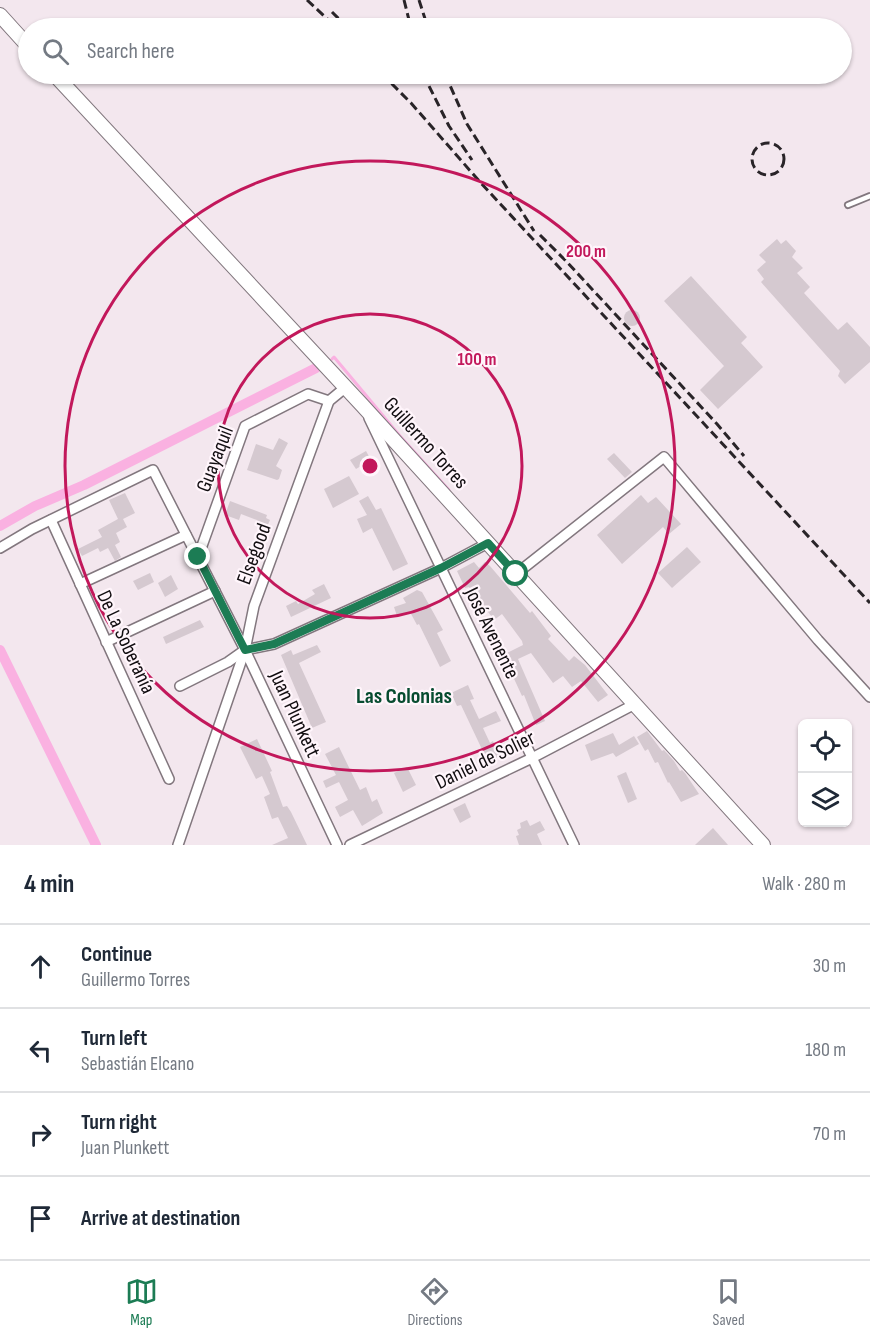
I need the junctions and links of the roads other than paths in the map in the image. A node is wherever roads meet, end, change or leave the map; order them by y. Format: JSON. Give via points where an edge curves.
{"nodes":[{"id":1,"x":0,"y":15,"type":"edge"},
{"id":2,"x":18,"y":35,"type":"edge"},
{"id":3,"x":63,"y":84,"type":"edge"},
{"id":4,"x":870,"y":196,"type":"edge"},
{"id":5,"x":848,"y":205,"type":"dead end"},
{"id":6,"x":346,"y":387,"type":"junction"},
{"id":7,"x":329,"y":401,"type":"junction"},
{"id":8,"x":362,"y":405,"type":"junction"},
{"id":9,"x":51,"y":520,"type":"junction"},
{"id":10,"x":186,"y":534,"type":"junction"},
{"id":11,"x":488,"y":543,"type":"junction"},
{"id":12,"x":0,"y":548,"type":"edge"},
{"id":13,"x":198,"y":557,"type":"junction"},
{"id":14,"x":441,"y":568,"type":"junction"},
{"id":15,"x":516,"y":574,"type":"junction"},
{"id":16,"x":80,"y":584,"type":"junction"},
{"id":17,"x":215,"y":591,"type":"junction"},
{"id":18,"x":106,"y":642,"type":"junction"},
{"id":19,"x":245,"y":650,"type":"junction"},
{"id":20,"x":180,"y":686,"type":"dead end"},
{"id":21,"x":870,"y":697,"type":"edge"},
{"id":22,"x":635,"y":704,"type":"junction"},
{"id":23,"x":532,"y":758,"type":"junction"},
{"id":24,"x":169,"y":779,"type":"dead end"},
{"id":25,"x":178,"y":845,"type":"edge"},
{"id":26,"x":337,"y":845,"type":"edge"},
{"id":27,"x":350,"y":845,"type":"edge"},
{"id":28,"x":574,"y":845,"type":"edge"},
{"id":29,"x":763,"y":845,"type":"edge"}],
"edges":[{"from":1,"to":2,"type":"main road"},
{"from":3,"to":6,"type":"main road","name":"Guillermo Torres"},
{"from":4,"to":5,"type":"lane"},
{"from":6,"to":7,"type":"street"},
{"from":6,"to":8,"type":"main road","name":"Guillermo Torres"},
{"from":7,"to":13,"type":"street","name":"Guayaquil","via":[[308,394],[245,426]]},
{"from":7,"to":19,"type":"street","name":"Elsegood","via":[[254,606]]},
{"from":8,"to":11,"type":"main road","name":"Guillermo Torres"},
{"from":8,"to":14,"type":"street","name":"José Avenente"},
{"from":9,"to":10,"type":"street","name":"Juan Plunkett","via":[[153,470]]},
{"from":9,"to":12,"type":"street"},
{"from":9,"to":16,"type":"street","name":"De La Soberanía"},
{"from":10,"to":13,"type":"street","name":"Juan Plunkett"},
{"from":10,"to":16,"type":"street"},
{"from":11,"to":14,"type":"street"},
{"from":11,"to":15,"type":"main road","name":"Guillermo Torres"},
{"from":13,"to":17,"type":"street","name":"Juan Plunkett"},
{"from":14,"to":19,"type":"street","via":[[274,644]]},
{"from":14,"to":23,"type":"street","name":"José Avenente"},
{"from":15,"to":21,"type":"street","via":[[664,458]]},
{"from":15,"to":22,"type":"main road","name":"Guillermo Torres"},
{"from":16,"to":18,"type":"street","name":"De La Soberanía"},
{"from":17,"to":18,"type":"street"},
{"from":17,"to":19,"type":"street","name":"Juan Plunkett"},
{"from":18,"to":24,"type":"street","name":"De La Soberanía"},
{"from":19,"to":20,"type":"street"},
{"from":19,"to":25,"type":"street","name":"Elsegood"},
{"from":19,"to":26,"type":"street","name":"Juan Plunkett"},
{"from":22,"to":23,"type":"street","name":"Daniel de Solier"},
{"from":22,"to":29,"type":"main road","name":"Guillermo Torres"},
{"from":23,"to":27,"type":"street","name":"Daniel de Solier"},
{"from":23,"to":28,"type":"street","name":"José Avenente"}]}
